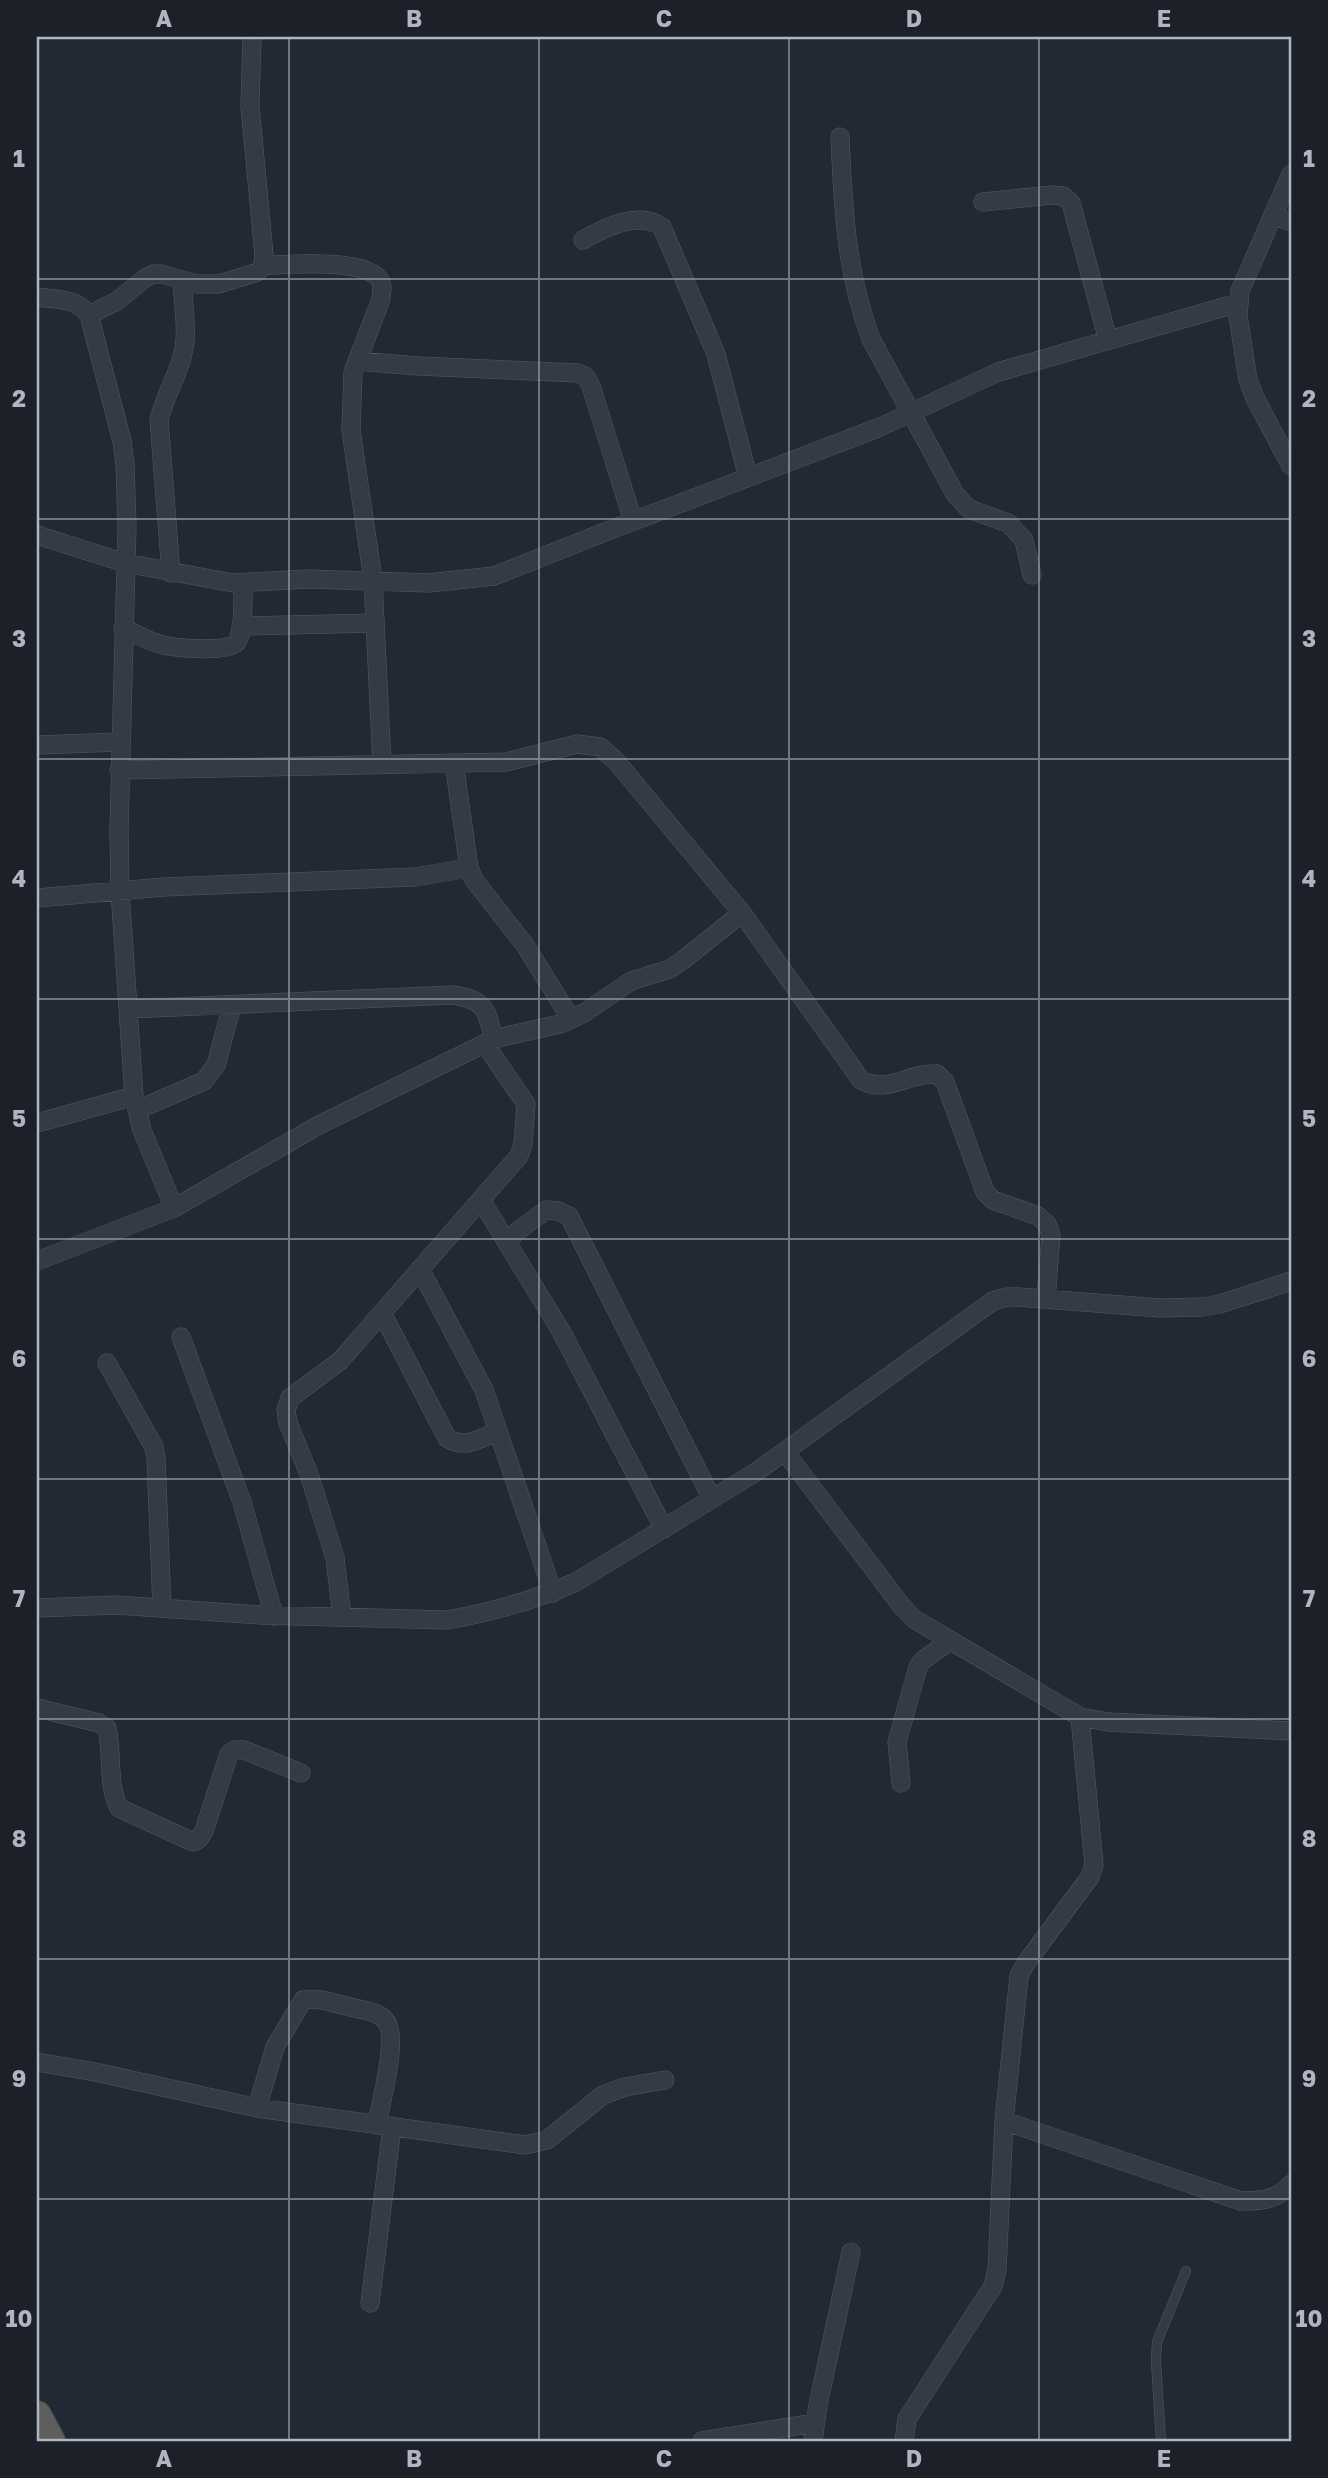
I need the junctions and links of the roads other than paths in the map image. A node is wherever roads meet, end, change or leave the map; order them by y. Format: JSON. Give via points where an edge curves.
{"nodes":[{"id":1,"x":253,"y":37,"type":"edge"},
{"id":2,"x":840,"y":137,"type":"dead end"},
{"id":3,"x":1291,"y":173,"type":"edge"},
{"id":4,"x":983,"y":202,"type":"dead end"},
{"id":5,"x":1273,"y":215,"type":"junction"},
{"id":6,"x":1291,"y":222,"type":"edge"},
{"id":7,"x":583,"y":240,"type":"dead end"},
{"id":8,"x":263,"y":266,"type":"junction"},
{"id":9,"x":182,"y":280,"type":"junction"},
{"id":10,"x":37,"y":298,"type":"edge"},
{"id":11,"x":1238,"y":303,"type":"junction"},
{"id":12,"x":89,"y":315,"type":"junction"},
{"id":13,"x":1108,"y":341,"type":"junction"},
{"id":14,"x":357,"y":361,"type":"junction"},
{"id":15,"x":910,"y":413,"type":"junction"},
{"id":16,"x":1291,"y":466,"type":"edge"},
{"id":17,"x":748,"y":477,"type":"junction"},
{"id":18,"x":633,"y":521,"type":"junction"},
{"id":19,"x":37,"y":535,"type":"edge"},
{"id":20,"x":125,"y":563,"type":"junction"},
{"id":21,"x":171,"y":572,"type":"junction"},
{"id":22,"x":1032,"y":575,"type":"dead end"},
{"id":23,"x":373,"y":580,"type":"junction"},
{"id":24,"x":243,"y":583,"type":"junction"},
{"id":25,"x":375,"y":623,"type":"junction"},
{"id":26,"x":241,"y":626,"type":"junction"},
{"id":27,"x":123,"y":628,"type":"junction"},
{"id":28,"x":119,"y":743,"type":"junction"},
{"id":29,"x":37,"y":745,"type":"edge"},
{"id":30,"x":454,"y":763,"type":"junction"},
{"id":31,"x":382,"y":765,"type":"junction"},
{"id":32,"x":119,"y":769,"type":"junction"},
{"id":33,"x":469,"y":868,"type":"junction"},
{"id":34,"x":120,"y":891,"type":"junction"},
{"id":35,"x":37,"y":898,"type":"edge"},
{"id":36,"x":742,"y":913,"type":"junction"},
{"id":37,"x":232,"y":1004,"type":"junction"},
{"id":38,"x":129,"y":1009,"type":"junction"},
{"id":39,"x":571,"y":1019,"type":"junction"},
{"id":40,"x":489,"y":1042,"type":"junction"},
{"id":41,"x":136,"y":1103,"type":"junction"},
{"id":42,"x":37,"y":1123,"type":"edge"},
{"id":43,"x":481,"y":1199,"type":"junction"},
{"id":44,"x":174,"y":1208,"type":"junction"},
{"id":45,"x":506,"y":1240,"type":"junction"},
{"id":46,"x":37,"y":1261,"type":"edge"},
{"id":47,"x":421,"y":1269,"type":"junction"},
{"id":48,"x":1291,"y":1280,"type":"edge"},
{"id":49,"x":1046,"y":1299,"type":"junction"},
{"id":50,"x":382,"y":1313,"type":"junction"},
{"id":51,"x":181,"y":1336,"type":"dead end"},
{"id":52,"x":107,"y":1363,"type":"dead end"},
{"id":53,"x":498,"y":1431,"type":"junction"},
{"id":54,"x":785,"y":1452,"type":"junction"},
{"id":55,"x":712,"y":1499,"type":"junction"},
{"id":56,"x":664,"y":1529,"type":"junction"},
{"id":57,"x":553,"y":1592,"type":"junction"},
{"id":58,"x":37,"y":1608,"type":"edge"},
{"id":59,"x":162,"y":1608,"type":"junction"},
{"id":60,"x":274,"y":1616,"type":"junction"},
{"id":61,"x":342,"y":1617,"type":"junction"},
{"id":62,"x":950,"y":1641,"type":"junction"},
{"id":63,"x":37,"y":1708,"type":"edge"},
{"id":64,"x":1080,"y":1717,"type":"junction"},
{"id":65,"x":1291,"y":1731,"type":"edge"},
{"id":66,"x":301,"y":1773,"type":"dead end"},
{"id":67,"x":901,"y":1783,"type":"dead end"},
{"id":68,"x":37,"y":2062,"type":"edge"},
{"id":69,"x":665,"y":2080,"type":"dead end"},
{"id":70,"x":257,"y":2108,"type":"junction"},
{"id":71,"x":1004,"y":2121,"type":"junction"},
{"id":72,"x":384,"y":2126,"type":"junction"},
{"id":73,"x":1291,"y":2184,"type":"edge"},
{"id":74,"x":851,"y":2252,"type":"dead end"},
{"id":75,"x":1186,"y":2271,"type":"dead end"},
{"id":76,"x":370,"y":2303,"type":"dead end"},
{"id":77,"x":37,"y":2415,"type":"edge"},
{"id":78,"x":814,"y":2432,"type":"edge"},
{"id":79,"x":51,"y":2441,"type":"edge"},
{"id":80,"x":702,"y":2441,"type":"edge"},
{"id":81,"x":904,"y":2441,"type":"edge"},
{"id":82,"x":1161,"y":2441,"type":"edge"}],
"edges":[{"from":1,"to":8,"type":"street","via":[[250,106]]},
{"from":2,"to":15,"type":"street","via":[[844,224],[864,320]]},
{"from":3,"to":5,"type":"street"},
{"from":4,"to":13,"type":"street","via":[[1052,195],[1071,203]]},
{"from":5,"to":6,"type":"street"},
{"from":5,"to":11,"type":"street"},
{"from":7,"to":17,"type":"street","via":[[614,224],[646,220],[662,227],[716,354]]},
{"from":8,"to":9,"type":"street","via":[[258,272],[219,284]]},
{"from":8,"to":14,"type":"street","via":[[319,262],[370,272],[380,281],[380,302]]},
{"from":9,"to":12,"type":"street","via":[[153,274],[117,302]]},
{"from":9,"to":21,"type":"street","via":[[185,342],[159,420]]},
{"from":10,"to":12,"type":"street","via":[[71,301]]},
{"from":11,"to":13,"type":"street"},
{"from":11,"to":16,"type":"street","via":[[1248,380]]},
{"from":12,"to":20,"type":"street","via":[[122,441]]},
{"from":13,"to":15,"type":"street","via":[[998,372]]},
{"from":14,"to":18,"type":"street","via":[[586,377]]},
{"from":14,"to":23,"type":"street","via":[[351,430]]},
{"from":15,"to":17,"type":"street"},
{"from":15,"to":22,"type":"street","via":[[955,494],[969,509],[1008,523],[1024,540]]},
{"from":17,"to":18,"type":"street"},
{"from":18,"to":23,"type":"street","via":[[494,576],[429,583]]},
{"from":19,"to":20,"type":"street"},
{"from":20,"to":21,"type":"street"},
{"from":20,"to":27,"type":"street"},
{"from":21,"to":24,"type":"street"},
{"from":23,"to":24,"type":"street"},
{"from":23,"to":25,"type":"street"},
{"from":24,"to":26,"type":"street"},
{"from":25,"to":26,"type":"street"},
{"from":25,"to":31,"type":"street"},
{"from":26,"to":27,"type":"street","via":[[237,643],[220,649],[165,646]]},
{"from":27,"to":28,"type":"street"},
{"from":28,"to":29,"type":"street"},
{"from":28,"to":32,"type":"street"},
{"from":30,"to":31,"type":"street"},
{"from":30,"to":33,"type":"street"},
{"from":30,"to":36,"type":"street","via":[[506,762],[577,744],[600,747]]},
{"from":31,"to":32,"type":"street"},
{"from":32,"to":34,"type":"street"},
{"from":33,"to":34,"type":"street","via":[[415,877]]},
{"from":33,"to":39,"type":"street"},
{"from":34,"to":35,"type":"street"},
{"from":34,"to":38,"type":"street"},
{"from":36,"to":39,"type":"street","via":[[670,969],[631,981]]},
{"from":36,"to":49,"type":"street","via":[[861,1080],[884,1086],[925,1073],[937,1074],[945,1082],[985,1192],[1047,1224],[1051,1235]]},
{"from":37,"to":38,"type":"street"},
{"from":37,"to":40,"type":"street","via":[[453,995],[473,998],[485,1008]]},
{"from":37,"to":41,"type":"street","via":[[211,1074],[204,1081]]},
{"from":38,"to":41,"type":"street"},
{"from":39,"to":40,"type":"street"},
{"from":40,"to":43,"type":"street","via":[[522,1095],[526,1113],[519,1156]]},
{"from":40,"to":44,"type":"street","via":[[319,1125]]},
{"from":41,"to":42,"type":"street"},
{"from":41,"to":44,"type":"street","via":[[142,1130]]},
{"from":43,"to":45,"type":"street"},
{"from":43,"to":47,"type":"street"},
{"from":44,"to":46,"type":"street"},
{"from":45,"to":55,"type":"street","via":[[546,1210],[569,1216]]},
{"from":45,"to":56,"type":"street","via":[[561,1331]]},
{"from":47,"to":50,"type":"street"},
{"from":47,"to":53,"type":"street","via":[[484,1390]]},
{"from":48,"to":49,"type":"street","via":[[1202,1307]]},
{"from":49,"to":54,"type":"street","via":[[993,1301]]},
{"from":50,"to":53,"type":"street","via":[[447,1438],[464,1444]]},
{"from":50,"to":61,"type":"street","via":[[340,1361],[290,1398],[286,1410],[338,1569]]},
{"from":51,"to":60,"type":"street","via":[[242,1502]]},
{"from":52,"to":59,"type":"street","via":[[154,1447]]},
{"from":53,"to":57,"type":"street"},
{"from":54,"to":55,"type":"street"},
{"from":54,"to":62,"type":"street","via":[[914,1619]]},
{"from":55,"to":56,"type":"street"},
{"from":56,"to":57,"type":"street"},
{"from":57,"to":61,"type":"street","via":[[447,1620]]},
{"from":58,"to":59,"type":"street"},
{"from":59,"to":60,"type":"street"},
{"from":60,"to":61,"type":"street"},
{"from":62,"to":64,"type":"street"},
{"from":62,"to":67,"type":"street","via":[[918,1667],[897,1742]]},
{"from":63,"to":66,"type":"street","via":[[107,1728],[119,1808],[193,1842],[204,1831],[229,1754],[235,1750]]},
{"from":64,"to":65,"type":"street"},
{"from":64,"to":71,"type":"street","via":[[1094,1865],[1019,1976]]},
{"from":68,"to":70,"type":"street"},
{"from":69,"to":72,"type":"street","via":[[603,2095],[547,2140],[525,2145]]},
{"from":70,"to":72,"type":"street"},
{"from":70,"to":72,"type":"street","via":[[282,2032],[303,2000],[320,2000],[379,2014],[388,2021]]},
{"from":71,"to":73,"type":"street","via":[[1241,2201],[1263,2201],[1282,2194]]},
{"from":71,"to":81,"type":"street","via":[[993,2286],[907,2419]]},
{"from":72,"to":76,"type":"street"},
{"from":74,"to":78,"type":"street"},
{"from":75,"to":82,"type":"lane","via":[[1157,2342]]},
{"from":77,"to":79,"type":"highway"},
{"from":78,"to":80,"type":"street"}]}
